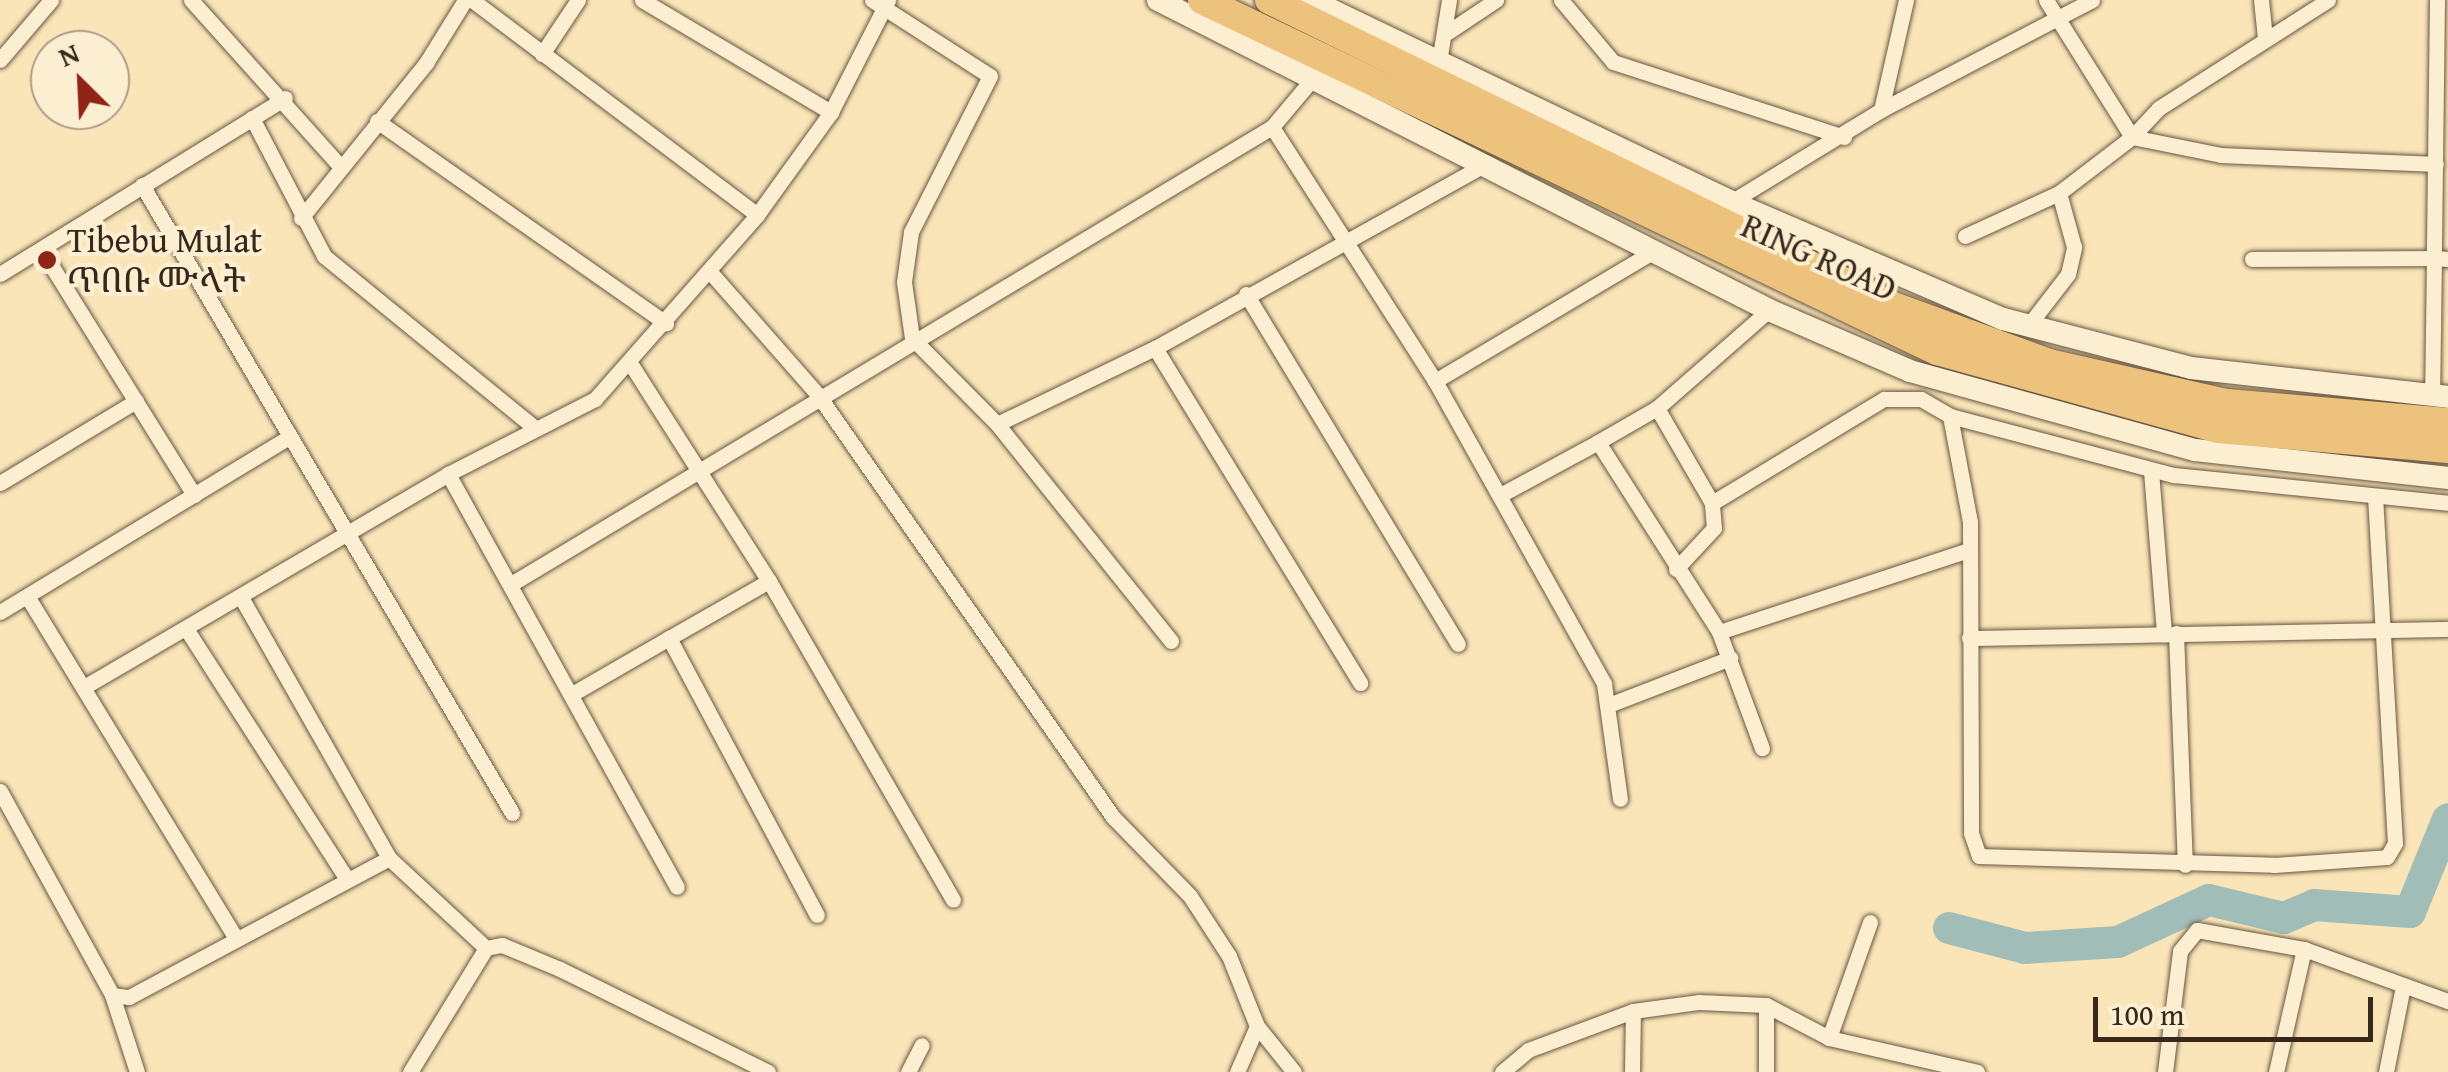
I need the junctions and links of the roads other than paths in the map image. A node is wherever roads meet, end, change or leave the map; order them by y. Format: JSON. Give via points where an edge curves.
{"nodes":[{"id":1,"x":25,"y":0,"type":"edge"},
{"id":2,"x":51,"y":0,"type":"edge"},
{"id":3,"x":191,"y":0,"type":"edge"},
{"id":4,"x":468,"y":0,"type":"edge"},
{"id":5,"x":578,"y":0,"type":"edge"},
{"id":6,"x":642,"y":0,"type":"edge"},
{"id":7,"x":1158,"y":0,"type":"edge"},
{"id":8,"x":1202,"y":0,"type":"edge"},
{"id":9,"x":1269,"y":0,"type":"edge"},
{"id":10,"x":1310,"y":0,"type":"edge"},
{"id":11,"x":1449,"y":0,"type":"edge"},
{"id":12,"x":1496,"y":0,"type":"edge"},
{"id":13,"x":1561,"y":0,"type":"edge"},
{"id":14,"x":1906,"y":0,"type":"edge"},
{"id":15,"x":2046,"y":0,"type":"edge"},
{"id":16,"x":2092,"y":0,"type":"edge"},
{"id":17,"x":2260,"y":0,"type":"edge"},
{"id":18,"x":2328,"y":0,"type":"edge"},
{"id":19,"x":2437,"y":0,"type":"edge"},
{"id":20,"x":881,"y":2,"type":"edge"},
{"id":21,"x":38,"y":14,"type":"junction"},
{"id":22,"x":2056,"y":19,"type":"junction"},
{"id":23,"x":1448,"y":32,"type":"junction"},
{"id":24,"x":2265,"y":36,"type":"junction"},
{"id":25,"x":542,"y":54,"type":"junction"},
{"id":26,"x":0,"y":60,"type":"edge"},
{"id":27,"x":1439,"y":62,"type":"junction"},
{"id":28,"x":1314,"y":77,"type":"junction"},
{"id":29,"x":285,"y":98,"type":"junction"},
{"id":30,"x":1882,"y":110,"type":"junction"},
{"id":31,"x":831,"y":112,"type":"junction"},
{"id":32,"x":252,"y":118,"type":"junction"},
{"id":33,"x":378,"y":121,"type":"junction"},
{"id":34,"x":1272,"y":126,"type":"junction"},
{"id":35,"x":1844,"y":137,"type":"junction"},
{"id":36,"x":2132,"y":137,"type":"junction"},
{"id":37,"x":1486,"y":164,"type":"junction"},
{"id":38,"x":2436,"y":164,"type":"junction"},
{"id":39,"x":341,"y":167,"type":"junction"},
{"id":40,"x":142,"y":186,"type":"junction"},
{"id":41,"x":2059,"y":193,"type":"junction"},
{"id":42,"x":1731,"y":202,"type":"junction"},
{"id":43,"x":757,"y":216,"type":"junction"},
{"id":44,"x":301,"y":218,"type":"junction"},
{"id":45,"x":1346,"y":235,"type":"junction"},
{"id":46,"x":1965,"y":236,"type":"dead end"},
{"id":47,"x":41,"y":248,"type":"junction"},
{"id":48,"x":1654,"y":251,"type":"junction"},
{"id":49,"x":2441,"y":258,"type":"edge"},
{"id":50,"x":2252,"y":259,"type":"dead end"},
{"id":51,"x":0,"y":274,"type":"edge"},
{"id":52,"x":711,"y":274,"type":"junction"},
{"id":53,"x":1246,"y":294,"type":"junction"},
{"id":54,"x":1770,"y":310,"type":"junction"},
{"id":55,"x":666,"y":323,"type":"junction"},
{"id":56,"x":2028,"y":326,"type":"junction"},
{"id":57,"x":912,"y":338,"type":"junction"},
{"id":58,"x":1154,"y":348,"type":"junction"},
{"id":59,"x":632,"y":366,"type":"junction"},
{"id":60,"x":1435,"y":381,"type":"junction"},
{"id":61,"x":818,"y":395,"type":"junction"},
{"id":62,"x":2440,"y":396,"type":"edge"},
{"id":63,"x":136,"y":402,"type":"junction"},
{"id":64,"x":1657,"y":408,"type":"junction"},
{"id":65,"x":1950,"y":416,"type":"junction"},
{"id":66,"x":2448,"y":422,"type":"edge"},
{"id":67,"x":997,"y":424,"type":"junction"},
{"id":68,"x":535,"y":428,"type":"junction"},
{"id":69,"x":287,"y":438,"type":"junction"},
{"id":70,"x":1598,"y":442,"type":"junction"},
{"id":71,"x":2448,"y":449,"type":"edge"},
{"id":72,"x":699,"y":470,"type":"junction"},
{"id":73,"x":2151,"y":471,"type":"junction"},
{"id":74,"x":448,"y":474,"type":"junction"},
{"id":75,"x":2448,"y":478,"type":"edge"},
{"id":76,"x":0,"y":483,"type":"edge"},
{"id":77,"x":1502,"y":494,"type":"junction"},
{"id":78,"x":194,"y":495,"type":"junction"},
{"id":79,"x":2376,"y":499,"type":"junction"},
{"id":80,"x":1712,"y":503,"type":"junction"},
{"id":81,"x":2448,"y":503,"type":"edge"},
{"id":82,"x":344,"y":534,"type":"junction"},
{"id":83,"x":1966,"y":551,"type":"junction"},
{"id":84,"x":1676,"y":570,"type":"junction"},
{"id":85,"x":770,"y":581,"type":"junction"},
{"id":86,"x":511,"y":584,"type":"junction"},
{"id":87,"x":27,"y":596,"type":"junction"},
{"id":88,"x":242,"y":599,"type":"junction"},
{"id":89,"x":0,"y":612,"type":"edge"},
{"id":90,"x":2382,"y":626,"type":"junction"},
{"id":91,"x":2448,"y":629,"type":"edge"},
{"id":92,"x":188,"y":630,"type":"junction"},
{"id":93,"x":1719,"y":632,"type":"junction"},
{"id":94,"x":2170,"y":633,"type":"junction"},
{"id":95,"x":669,"y":638,"type":"junction"},
{"id":96,"x":1969,"y":638,"type":"junction"},
{"id":97,"x":1171,"y":641,"type":"dead end"},
{"id":98,"x":1458,"y":644,"type":"dead end"},
{"id":99,"x":1730,"y":658,"type":"junction"},
{"id":100,"x":1360,"y":683,"type":"dead end"},
{"id":101,"x":84,"y":688,"type":"junction"},
{"id":102,"x":572,"y":694,"type":"junction"},
{"id":103,"x":1611,"y":704,"type":"junction"},
{"id":104,"x":1762,"y":748,"type":"dead end"},
{"id":105,"x":0,"y":792,"type":"edge"},
{"id":106,"x":1620,"y":800,"type":"dead end"},
{"id":107,"x":512,"y":814,"type":"dead end"},
{"id":108,"x":389,"y":858,"type":"junction"},
{"id":109,"x":2185,"y":865,"type":"junction"},
{"id":110,"x":346,"y":879,"type":"junction"},
{"id":111,"x":677,"y":887,"type":"dead end"},
{"id":112,"x":953,"y":900,"type":"dead end"},
{"id":113,"x":817,"y":914,"type":"dead end"},
{"id":114,"x":1870,"y":922,"type":"dead end"},
{"id":115,"x":236,"y":938,"type":"junction"},
{"id":116,"x":486,"y":948,"type":"junction"},
{"id":117,"x":2304,"y":949,"type":"junction"},
{"id":118,"x":2403,"y":986,"type":"junction"},
{"id":119,"x":112,"y":995,"type":"junction"},
{"id":120,"x":2448,"y":1001,"type":"edge"},
{"id":121,"x":1766,"y":1006,"type":"junction"},
{"id":122,"x":1632,"y":1012,"type":"junction"},
{"id":123,"x":1257,"y":1026,"type":"junction"},
{"id":124,"x":1828,"y":1038,"type":"junction"},
{"id":125,"x":922,"y":1045,"type":"dead end"},
{"id":126,"x":137,"y":1066,"type":"edge"},
{"id":127,"x":410,"y":1072,"type":"edge"},
{"id":128,"x":768,"y":1072,"type":"edge"},
{"id":129,"x":908,"y":1072,"type":"edge"},
{"id":130,"x":1237,"y":1072,"type":"edge"},
{"id":131,"x":1294,"y":1072,"type":"edge"},
{"id":132,"x":1502,"y":1072,"type":"edge"},
{"id":133,"x":1632,"y":1072,"type":"edge"},
{"id":134,"x":1766,"y":1072,"type":"edge"},
{"id":135,"x":1977,"y":1072,"type":"edge"},
{"id":136,"x":2166,"y":1072,"type":"edge"},
{"id":137,"x":2276,"y":1072,"type":"edge"},
{"id":138,"x":2386,"y":1072,"type":"edge"}],
"edges":[{"from":1,"to":21,"type":"street"},
{"from":2,"to":21,"type":"street"},
{"from":3,"to":29,"type":"street"},
{"from":4,"to":25,"type":"street"},
{"from":4,"to":33,"type":"street"},
{"from":5,"to":25,"type":"street"},
{"from":6,"to":31,"type":"street"},
{"from":7,"to":28,"type":"street"},
{"from":8,"to":71,"type":"highway","name":"RING ROAD","via":[[1937,351],[2218,429]]},
{"from":9,"to":66,"type":"highway","name":"RING ROAD","via":[[1896,308],[2032,357],[2226,403]]},
{"from":10,"to":27,"type":"street"},
{"from":11,"to":23,"type":"street"},
{"from":12,"to":23,"type":"street"},
{"from":13,"to":35,"type":"street","via":[[1613,62]]},
{"from":14,"to":30,"type":"street"},
{"from":15,"to":22,"type":"street"},
{"from":16,"to":22,"type":"street"},
{"from":17,"to":24,"type":"street"},
{"from":18,"to":24,"type":"street"},
{"from":19,"to":38,"type":"street"},
{"from":20,"to":31,"type":"street"},
{"from":20,"to":57,"type":"street","via":[[990,76],[911,232],[904,282]]},
{"from":21,"to":26,"type":"street"},
{"from":22,"to":30,"type":"street"},
{"from":22,"to":36,"type":"street"},
{"from":23,"to":27,"type":"street"},
{"from":24,"to":36,"type":"street"},
{"from":25,"to":43,"type":"street"},
{"from":27,"to":42,"type":"street"},
{"from":28,"to":34,"type":"street"},
{"from":28,"to":37,"type":"street"},
{"from":29,"to":32,"type":"street"},
{"from":29,"to":39,"type":"street"},
{"from":30,"to":35,"type":"street"},
{"from":31,"to":43,"type":"street"},
{"from":32,"to":40,"type":"street"},
{"from":32,"to":44,"type":"street"},
{"from":33,"to":39,"type":"street"},
{"from":33,"to":55,"type":"street"},
{"from":34,"to":45,"type":"street"},
{"from":34,"to":57,"type":"street"},
{"from":35,"to":42,"type":"street"},
{"from":36,"to":38,"type":"street","via":[[2221,155]]},
{"from":36,"to":41,"type":"street"},
{"from":37,"to":45,"type":"street"},
{"from":37,"to":48,"type":"street"},
{"from":38,"to":49,"type":"street"},
{"from":39,"to":44,"type":"street"},
{"from":40,"to":47,"type":"street"},
{"from":40,"to":69,"type":"street"},
{"from":41,"to":46,"type":"street"},
{"from":41,"to":56,"type":"street","via":[[2074,247],[2068,274]]},
{"from":42,"to":56,"type":"street"},
{"from":43,"to":52,"type":"street"},
{"from":44,"to":68,"type":"street","via":[[324,256]]},
{"from":45,"to":53,"type":"street"},
{"from":45,"to":60,"type":"street"},
{"from":47,"to":51,"type":"street"},
{"from":47,"to":63,"type":"street"},
{"from":48,"to":54,"type":"street"},
{"from":48,"to":60,"type":"street"},
{"from":49,"to":50,"type":"street"},
{"from":49,"to":62,"type":"street"},
{"from":52,"to":55,"type":"street"},
{"from":52,"to":61,"type":"street"},
{"from":53,"to":58,"type":"street"},
{"from":53,"to":98,"type":"street"},
{"from":54,"to":64,"type":"street"},
{"from":54,"to":75,"type":"street","via":[[1910,371],[2108,432],[2289,464]]},
{"from":55,"to":59,"type":"street"},
{"from":56,"to":62,"type":"street","via":[[2191,368]]},
{"from":57,"to":61,"type":"street"},
{"from":57,"to":67,"type":"street"},
{"from":58,"to":67,"type":"street"},
{"from":58,"to":100,"type":"street"},
{"from":59,"to":68,"type":"street","via":[[580,409]]},
{"from":59,"to":72,"type":"street"},
{"from":60,"to":77,"type":"street"},
{"from":61,"to":72,"type":"street"},
{"from":61,"to":123,"type":"street","via":[[1113,817],[1190,896],[1229,956]]},
{"from":63,"to":76,"type":"street"},
{"from":63,"to":78,"type":"street"},
{"from":64,"to":70,"type":"street"},
{"from":64,"to":80,"type":"street"},
{"from":65,"to":73,"type":"street"},
{"from":65,"to":80,"type":"street","via":[[1902,394],[1884,400]]},
{"from":65,"to":83,"type":"street","via":[[1970,522]]},
{"from":67,"to":97,"type":"street"},
{"from":68,"to":74,"type":"street"},
{"from":69,"to":78,"type":"street"},
{"from":69,"to":82,"type":"street"},
{"from":70,"to":77,"type":"street"},
{"from":70,"to":84,"type":"street"},
{"from":72,"to":85,"type":"street"},
{"from":72,"to":86,"type":"street"},
{"from":73,"to":79,"type":"street"},
{"from":73,"to":94,"type":"street"},
{"from":74,"to":82,"type":"street"},
{"from":74,"to":86,"type":"street"},
{"from":77,"to":103,"type":"street"},
{"from":78,"to":87,"type":"street"},
{"from":79,"to":81,"type":"street"},
{"from":79,"to":90,"type":"street"},
{"from":80,"to":84,"type":"street","via":[[1714,528]]},
{"from":82,"to":88,"type":"street"},
{"from":82,"to":107,"type":"street"},
{"from":83,"to":93,"type":"street"},
{"from":83,"to":96,"type":"street"},
{"from":84,"to":93,"type":"street"},
{"from":85,"to":95,"type":"street"},
{"from":85,"to":112,"type":"street"},
{"from":86,"to":102,"type":"street"},
{"from":87,"to":89,"type":"street"},
{"from":87,"to":101,"type":"street"},
{"from":88,"to":92,"type":"street"},
{"from":88,"to":108,"type":"street"},
{"from":90,"to":91,"type":"street"},
{"from":90,"to":94,"type":"street"},
{"from":90,"to":109,"type":"street","via":[[2392,852]]},
{"from":92,"to":101,"type":"street"},
{"from":92,"to":110,"type":"street"},
{"from":93,"to":99,"type":"street"},
{"from":94,"to":96,"type":"street"},
{"from":94,"to":109,"type":"street"},
{"from":95,"to":102,"type":"street"},
{"from":95,"to":113,"type":"street"},
{"from":96,"to":109,"type":"street","via":[[1979,856]]},
{"from":99,"to":103,"type":"street"},
{"from":99,"to":104,"type":"street"},
{"from":101,"to":115,"type":"street"},
{"from":102,"to":111,"type":"street"},
{"from":103,"to":106,"type":"street"},
{"from":105,"to":119,"type":"street"},
{"from":108,"to":110,"type":"street"},
{"from":108,"to":116,"type":"street"},
{"from":110,"to":115,"type":"street"},
{"from":114,"to":124,"type":"street"},
{"from":115,"to":119,"type":"street","via":[[129,997]]},
{"from":116,"to":127,"type":"street"},
{"from":116,"to":128,"type":"street","via":[[502,946],[560,970]]},
{"from":117,"to":118,"type":"street"},
{"from":117,"to":136,"type":"street","via":[[2210,930],[2187,934]]},
{"from":117,"to":137,"type":"street"},
{"from":118,"to":120,"type":"street"},
{"from":118,"to":138,"type":"street"},
{"from":119,"to":126,"type":"street"},
{"from":121,"to":122,"type":"street"},
{"from":121,"to":124,"type":"street"},
{"from":121,"to":134,"type":"street"},
{"from":122,"to":132,"type":"street","via":[[1528,1050]]},
{"from":122,"to":133,"type":"street"},
{"from":123,"to":130,"type":"street"},
{"from":123,"to":131,"type":"street"},
{"from":124,"to":135,"type":"street"},
{"from":125,"to":129,"type":"street"}]}
